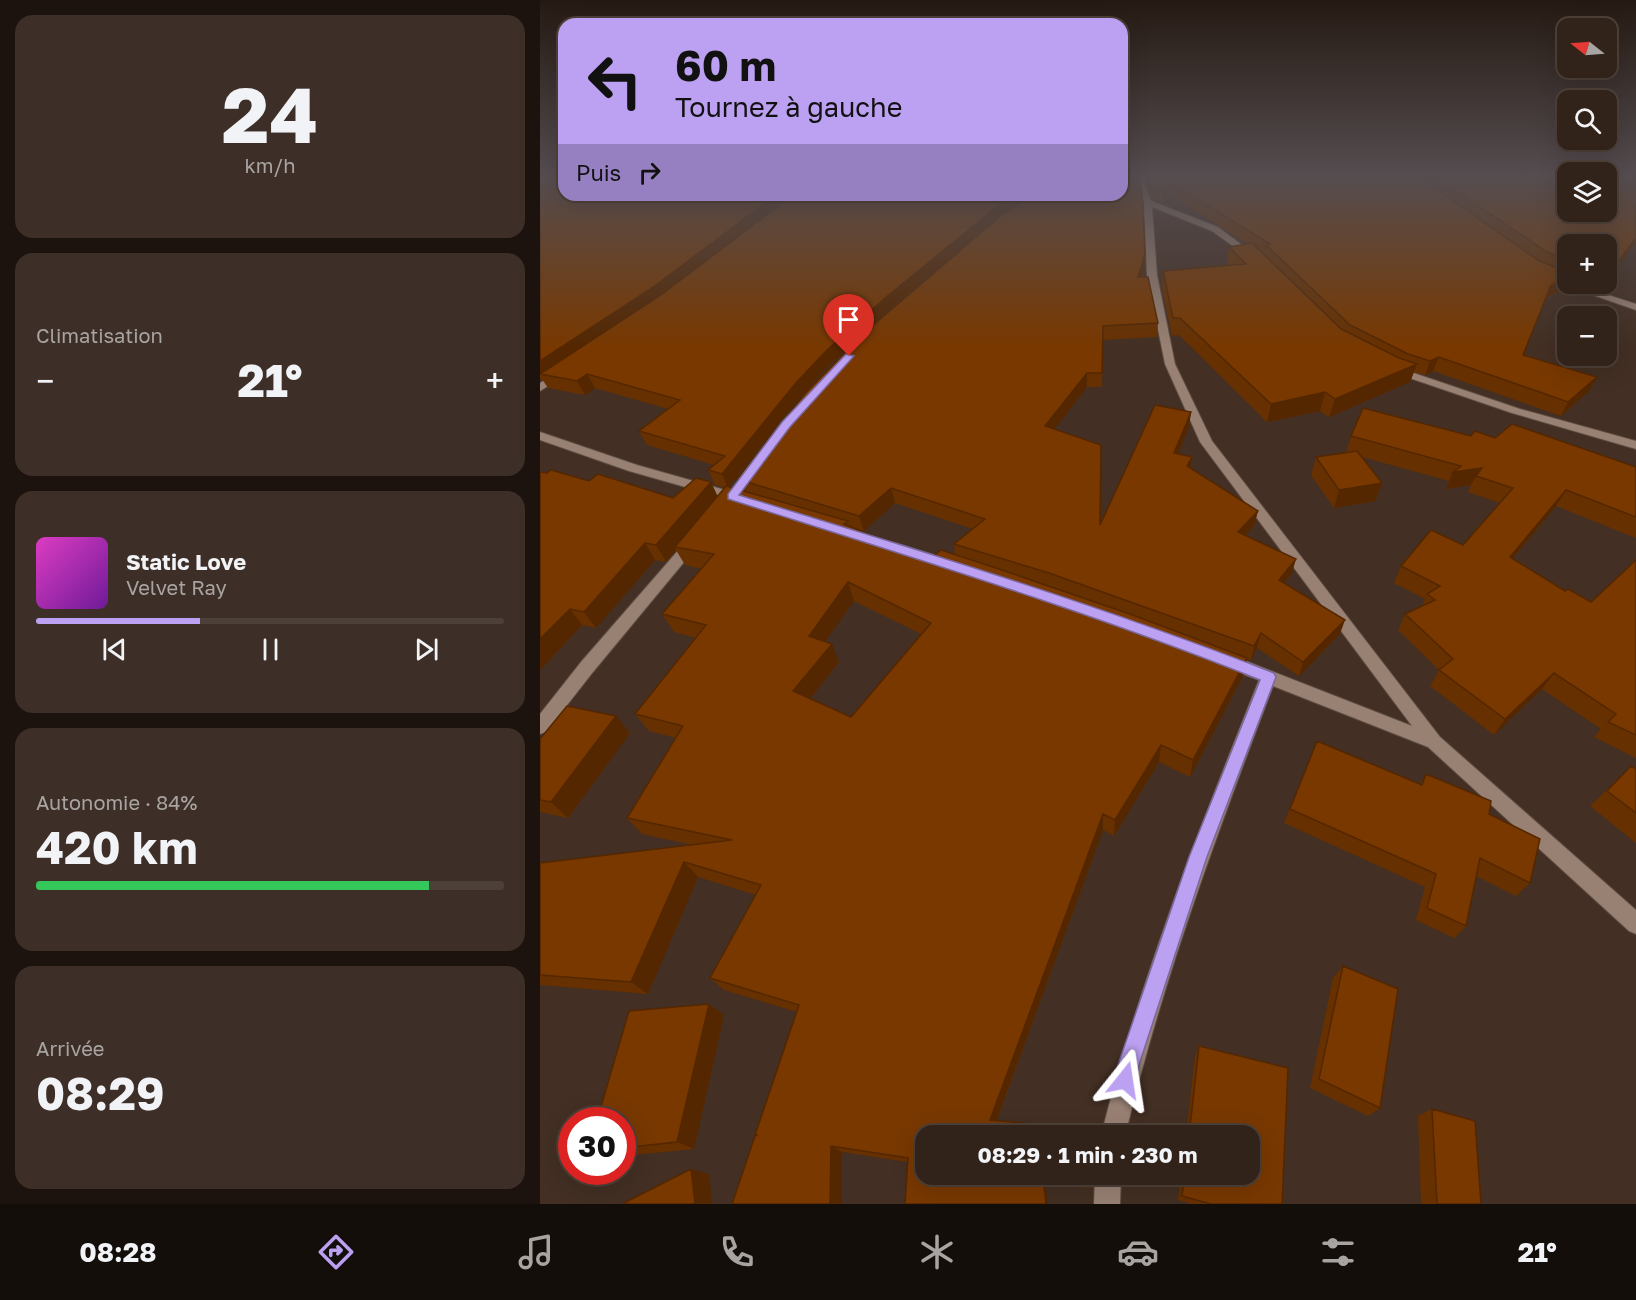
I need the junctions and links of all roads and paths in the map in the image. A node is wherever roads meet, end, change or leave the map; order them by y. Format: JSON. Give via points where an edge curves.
{"nodes":[{"id":1,"x":1150,"y":234,"type":"edge"},
{"id":2,"x":1222,"y":234,"type":"edge"},
{"id":3,"x":1262,"y":265,"type":"edge"},
{"id":4,"x":1600,"y":294,"type":"edge"},
{"id":5,"x":1636,"y":307,"type":"edge"},
{"id":6,"x":1379,"y":362,"type":"edge"},
{"id":7,"x":568,"y":369,"type":"edge"},
{"id":8,"x":540,"y":388,"type":"edge"},
{"id":9,"x":540,"y":436,"type":"edge"},
{"id":10,"x":1636,"y":445,"type":"edge"},
{"id":11,"x":754,"y":503,"type":"edge"},
{"id":12,"x":701,"y":532,"type":"edge"},
{"id":13,"x":886,"y":544,"type":"edge"},
{"id":14,"x":961,"y":568,"type":"edge"},
{"id":15,"x":1214,"y":656,"type":"edge"},
{"id":16,"x":1268,"y":677,"type":"junction"},
{"id":17,"x":540,"y":727,"type":"edge"},
{"id":18,"x":1434,"y":742,"type":"junction"},
{"id":19,"x":1636,"y":924,"type":"edge"},
{"id":20,"x":1115,"y":1125,"type":"edge"},
{"id":21,"x":1108,"y":1185,"type":"edge"},
{"id":22,"x":1107,"y":1204,"type":"edge"}],
"edges":[{"from":1,"to":18,"type":"street","via":[[1152,275],[1170,364],[1206,442]]},
{"from":2,"to":3,"type":"street"},
{"from":4,"to":5,"type":"street"},
{"from":6,"to":10,"type":"street","via":[[1398,372],[1516,411]]},
{"from":7,"to":8,"type":"street"},
{"from":9,"to":11,"type":"street"},
{"from":12,"to":17,"type":"street"},
{"from":13,"to":14,"type":"street"},
{"from":15,"to":16,"type":"street"},
{"from":16,"to":18,"type":"street"},
{"from":16,"to":20,"type":"street","via":[[1198,857],[1129,1062]]},
{"from":18,"to":19,"type":"street"},
{"from":21,"to":22,"type":"street"}]}
